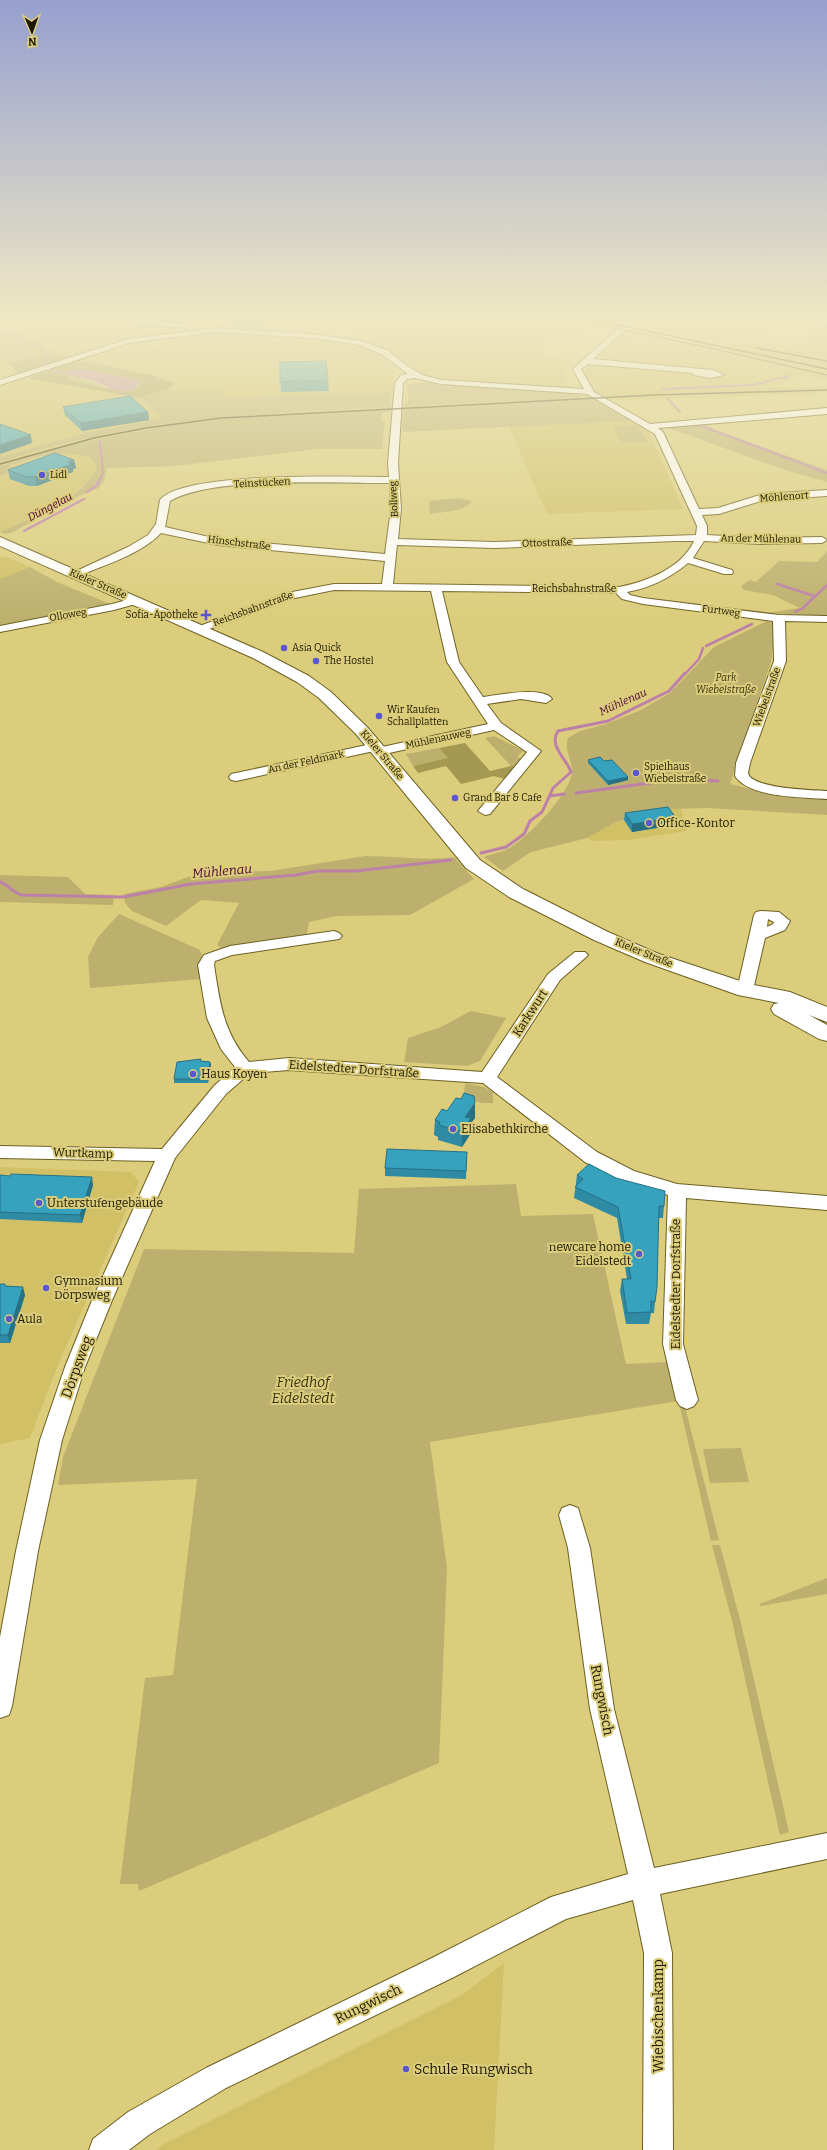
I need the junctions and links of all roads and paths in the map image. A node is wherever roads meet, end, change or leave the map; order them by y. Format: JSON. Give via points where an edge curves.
{"nodes":[{"id":1,"x":396,"y":418,"type":"edge"},
{"id":2,"x":637,"y":418,"type":"edge"},
{"id":3,"x":741,"y":418,"type":"edge"},
{"id":4,"x":651,"y":426,"type":"junction"},
{"id":5,"x":393,"y":480,"type":"junction"},
{"id":6,"x":827,"y":493,"type":"edge"},
{"id":7,"x":695,"y":512,"type":"junction"},
{"id":8,"x":158,"y":530,"type":"junction"},
{"id":9,"x":701,"y":538,"type":"junction"},
{"id":10,"x":822,"y":540,"type":"dead end"},
{"id":11,"x":0,"y":542,"type":"edge"},
{"id":12,"x":392,"y":542,"type":"junction"},
{"id":13,"x":390,"y":558,"type":"junction"},
{"id":14,"x":686,"y":559,"type":"junction"},
{"id":15,"x":728,"y":572,"type":"dead end"},
{"id":16,"x":75,"y":574,"type":"junction"},
{"id":17,"x":387,"y":586,"type":"junction"},
{"id":18,"x":436,"y":587,"type":"junction"},
{"id":19,"x":619,"y":590,"type":"junction"},
{"id":20,"x":135,"y":600,"type":"junction"},
{"id":21,"x":779,"y":618,"type":"junction"},
{"id":22,"x":827,"y":619,"type":"edge"},
{"id":23,"x":0,"y":629,"type":"edge"},
{"id":24,"x":200,"y":629,"type":"junction"},
{"id":25,"x":546,"y":698,"type":"dead end"},
{"id":26,"x":481,"y":701,"type":"junction"},
{"id":27,"x":496,"y":726,"type":"junction"},
{"id":28,"x":378,"y":749,"type":"junction"},
{"id":29,"x":236,"y":777,"type":"dead end"},
{"id":30,"x":827,"y":795,"type":"edge"},
{"id":31,"x":485,"y":810,"type":"dead end"},
{"id":32,"x":758,"y":935,"type":"dead end"},
{"id":33,"x":334,"y":936,"type":"dead end"},
{"id":34,"x":580,"y":955,"type":"dead end"},
{"id":35,"x":745,"y":990,"type":"junction"},
{"id":36,"x":827,"y":1015,"type":"edge"},
{"id":37,"x":827,"y":1034,"type":"edge"},
{"id":38,"x":245,"y":1068,"type":"junction"},
{"id":39,"x":487,"y":1078,"type":"junction"},
{"id":40,"x":0,"y":1152,"type":"edge"},
{"id":41,"x":167,"y":1155,"type":"junction"},
{"id":42,"x":677,"y":1191,"type":"junction"},
{"id":43,"x":827,"y":1203,"type":"edge"},
{"id":44,"x":687,"y":1400,"type":"dead end"},
{"id":45,"x":570,"y":1515,"type":"dead end"},
{"id":46,"x":0,"y":1706,"type":"edge"},
{"id":47,"x":827,"y":1846,"type":"edge"},
{"id":48,"x":644,"y":1883,"type":"junction"},
{"id":49,"x":104,"y":2150,"type":"edge"},
{"id":50,"x":658,"y":2150,"type":"edge"}],
"edges":[{"from":1,"to":5,"type":"street","name":"Bollweg"},
{"from":2,"to":4,"type":"street"},
{"from":3,"to":4,"type":"street"},
{"from":4,"to":7,"type":"street","via":[[659,432]]},
{"from":5,"to":8,"type":"street","name":"Teinstücken","via":[[281,481],[199,488],[167,497]]},
{"from":5,"to":12,"type":"street","name":"Bollweg","via":[[396,509]]},
{"from":6,"to":7,"type":"street","name":"Möhlenort","via":[[763,497],[719,510]]},
{"from":7,"to":9,"type":"street","via":[[702,526]]},
{"from":8,"to":13,"type":"street","name":"Hinschstraße","via":[[218,542]]},
{"from":8,"to":16,"type":"street","via":[[148,540]]},
{"from":9,"to":10,"type":"street","name":"An der Mühlenau","via":[[760,541]]},
{"from":9,"to":12,"type":"street","name":"Ottostraße","via":[[494,545]]},
{"from":9,"to":14,"type":"street","name":"Reichsbahnstraße"},
{"from":11,"to":16,"type":"main road","name":"Kieler Straße"},
{"from":12,"to":13,"type":"street","name":"Bollweg"},
{"from":13,"to":17,"type":"street","name":"Bollweg"},
{"from":14,"to":15,"type":"street"},
{"from":14,"to":19,"type":"street","name":"Reichsbahnstraße","via":[[655,581]]},
{"from":16,"to":20,"type":"main road","name":"Kieler Straße"},
{"from":17,"to":18,"type":"street","name":"Reichsbahnstraße"},
{"from":17,"to":24,"type":"street","name":"Reichsbahnstraße","via":[[308,590]]},
{"from":18,"to":19,"type":"street","name":"Reichsbahnstraße"},
{"from":18,"to":26,"type":"street","via":[[451,656]]},
{"from":19,"to":21,"type":"street","name":"Furtweg","via":[[626,596],[643,601]]},
{"from":20,"to":23,"type":"street","name":"Olloweg","via":[[114,607]]},
{"from":20,"to":24,"type":"main road","name":"Kieler Straße"},
{"from":21,"to":22,"type":"street","name":"Furtweg"},
{"from":21,"to":30,"type":"street","name":"Wiebelstraße","via":[[780,661],[741,775],[744,780],[758,787]]},
{"from":24,"to":28,"type":"main road","name":"Kieler Straße","via":[[274,662],[303,679],[339,708]]},
{"from":25,"to":26,"type":"street","via":[[521,695]]},
{"from":26,"to":27,"type":"street"},
{"from":27,"to":28,"type":"street","name":"Mühlenauweg"},
{"from":27,"to":31,"type":"street","via":[[535,751]]},
{"from":28,"to":29,"type":"street","name":"An der Feldmark"},
{"from":28,"to":35,"type":"main road","name":"Kieler Straße","via":[[462,852],[487,875],[516,893],[601,936],[652,958]]},
{"from":32,"to":35,"type":"street"},
{"from":33,"to":38,"type":"street","via":[[230,951],[209,958],[206,965],[215,1018],[229,1049]]},
{"from":34,"to":39,"type":"street","name":"Karkwurt","via":[[554,977]]},
{"from":35,"to":36,"type":"main road","name":"Kieler Straße","via":[[783,998]]},
{"from":35,"to":37,"type":"main road","name":"Kieler Straße"},
{"from":38,"to":39,"type":"street","name":"Eidelstedter Dorfstraße","via":[[288,1064]]},
{"from":38,"to":41,"type":"street","name":"Dörpsweg","via":[[220,1090]]},
{"from":39,"to":42,"type":"street","via":[[597,1160],[628,1176]]},
{"from":40,"to":41,"type":"street","name":"Wurtkamp"},
{"from":41,"to":46,"type":"street","name":"Dörpsweg","via":[[81,1353],[51,1440]]},
{"from":42,"to":43,"type":"street"},
{"from":42,"to":44,"type":"street","name":"Eidelstedter Dorfstraße","via":[[674,1344]]},
{"from":45,"to":48,"type":"street","name":"Rungwisch","via":[[579,1548],[602,1709]]},
{"from":47,"to":48,"type":"street","name":"Rungwisch"},
{"from":48,"to":49,"type":"street","name":"Rungwisch","via":[[586,1898],[526,1924],[442,1968],[216,2078],[139,2123]]},
{"from":48,"to":50,"type":"street","name":"Wiebischenkamp","via":[[658,1953]]}]}
